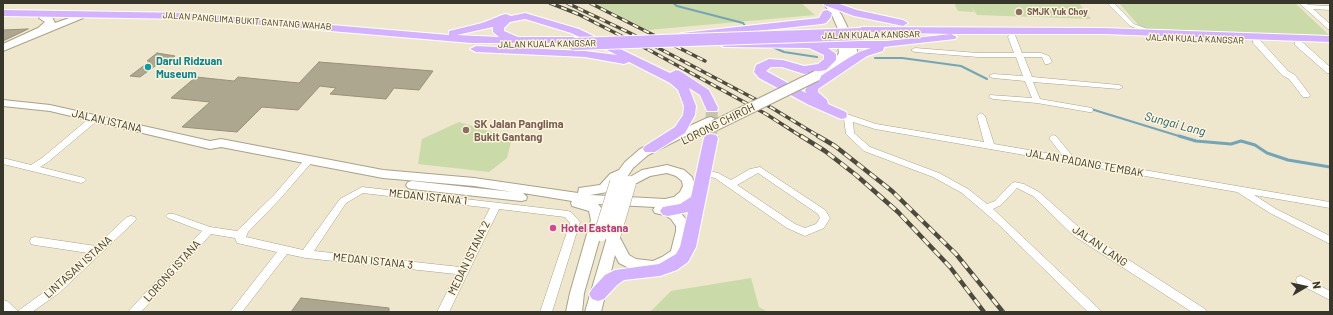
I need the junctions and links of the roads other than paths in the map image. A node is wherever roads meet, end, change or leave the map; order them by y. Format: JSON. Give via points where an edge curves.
{"nodes":[{"id":1,"x":818,"y":3,"type":"edge"},
{"id":2,"x":1112,"y":5,"type":"edge"},
{"id":3,"x":1304,"y":5,"type":"edge"},
{"id":4,"x":827,"y":6,"type":"edge"},
{"id":5,"x":1330,"y":8,"type":"edge"},
{"id":6,"x":3,"y":13,"type":"edge"},
{"id":7,"x":3,"y":17,"type":"edge"},
{"id":8,"x":44,"y":18,"type":"junction"},
{"id":9,"x":78,"y":18,"type":"junction"},
{"id":10,"x":1330,"y":28,"type":"edge"},
{"id":11,"x":1064,"y":30,"type":"junction"},
{"id":12,"x":40,"y":31,"type":"junction"},
{"id":13,"x":1112,"y":31,"type":"junction"},
{"id":14,"x":1153,"y":32,"type":"junction"},
{"id":15,"x":366,"y":35,"type":"junction"},
{"id":16,"x":416,"y":36,"type":"junction"},
{"id":17,"x":1015,"y":36,"type":"junction"},
{"id":18,"x":680,"y":38,"type":"junction"},
{"id":19,"x":1330,"y":39,"type":"edge"},
{"id":20,"x":545,"y":41,"type":"junction"},
{"id":21,"x":1256,"y":41,"type":"junction"},
{"id":22,"x":574,"y":42,"type":"junction"},
{"id":23,"x":1298,"y":43,"type":"junction"},
{"id":24,"x":1330,"y":44,"type":"edge"},
{"id":25,"x":847,"y":45,"type":"junction"},
{"id":26,"x":804,"y":46,"type":"junction"},
{"id":27,"x":912,"y":46,"type":"junction"},
{"id":28,"x":3,"y":48,"type":"edge"},
{"id":29,"x":1019,"y":55,"type":"junction"},
{"id":30,"x":851,"y":61,"type":"junction"},
{"id":31,"x":1048,"y":62,"type":"dead end"},
{"id":32,"x":644,"y":63,"type":"junction"},
{"id":33,"x":1330,"y":71,"type":"edge"},
{"id":34,"x":816,"y":72,"type":"junction"},
{"id":35,"x":993,"y":76,"type":"dead end"},
{"id":36,"x":1030,"y":79,"type":"junction"},
{"id":37,"x":1119,"y":87,"type":"dead end"},
{"id":38,"x":1306,"y":95,"type":"dead end"},
{"id":39,"x":993,"y":97,"type":"dead end"},
{"id":40,"x":1038,"y":102,"type":"junction"},
{"id":41,"x":3,"y":103,"type":"edge"},
{"id":42,"x":712,"y":108,"type":"tunnel mouth"},
{"id":43,"x":1089,"y":110,"type":"dead end"},
{"id":44,"x":845,"y":116,"type":"junction"},
{"id":45,"x":981,"y":116,"type":"dead end"},
{"id":46,"x":95,"y":118,"type":"junction"},
{"id":47,"x":712,"y":128,"type":"junction"},
{"id":48,"x":1053,"y":138,"type":"dead end"},
{"id":49,"x":990,"y":146,"type":"junction"},
{"id":50,"x":650,"y":149,"type":"junction"},
{"id":51,"x":1071,"y":160,"type":"junction"},
{"id":52,"x":3,"y":161,"type":"edge"},
{"id":53,"x":306,"y":163,"type":"junction"},
{"id":54,"x":32,"y":168,"type":"junction"},
{"id":55,"x":704,"y":173,"type":"junction"},
{"id":56,"x":623,"y":179,"type":"junction"},
{"id":57,"x":81,"y":180,"type":"dead end"},
{"id":58,"x":388,"y":182,"type":"junction"},
{"id":59,"x":474,"y":182,"type":"junction"},
{"id":60,"x":731,"y":184,"type":"junction"},
{"id":61,"x":1239,"y":190,"type":"junction"},
{"id":62,"x":698,"y":200,"type":"junction"},
{"id":63,"x":496,"y":205,"type":"junction"},
{"id":64,"x":1330,"y":205,"type":"edge"},
{"id":65,"x":986,"y":209,"type":"junction"},
{"id":66,"x":668,"y":211,"type":"junction"},
{"id":67,"x":172,"y":216,"type":"dead end"},
{"id":68,"x":131,"y":219,"type":"dead end"},
{"id":69,"x":209,"y":230,"type":"junction"},
{"id":70,"x":609,"y":237,"type":"junction"},
{"id":71,"x":242,"y":238,"type":"junction"},
{"id":72,"x":1330,"y":240,"type":"edge"},
{"id":73,"x":35,"y":241,"type":"dead end"},
{"id":74,"x":98,"y":250,"type":"junction"},
{"id":75,"x":284,"y":250,"type":"junction"},
{"id":76,"x":306,"y":254,"type":"junction"},
{"id":77,"x":463,"y":271,"type":"junction"},
{"id":78,"x":1301,"y":280,"type":"dead end"},
{"id":79,"x":598,"y":294,"type":"junction"},
{"id":80,"x":1330,"y":296,"type":"edge"},
{"id":81,"x":3,"y":304,"type":"edge"},
{"id":82,"x":13,"y":312,"type":"edge"},
{"id":83,"x":23,"y":312,"type":"edge"},
{"id":84,"x":134,"y":312,"type":"edge"},
{"id":85,"x":236,"y":312,"type":"edge"},
{"id":86,"x":443,"y":312,"type":"edge"},
{"id":87,"x":546,"y":312,"type":"edge"},
{"id":88,"x":575,"y":312,"type":"edge"},
{"id":89,"x":593,"y":312,"type":"edge"},
{"id":90,"x":1095,"y":312,"type":"edge"},
{"id":91,"x":1201,"y":312,"type":"edge"}],
"edges":[{"from":1,"to":4,"type":"main road"},
{"from":2,"to":13,"type":"street","via":[[1128,28]]},
{"from":2,"to":14,"type":"street","via":[[1132,25]]},
{"from":3,"to":5,"type":"street"},
{"from":3,"to":10,"type":"street"},
{"from":4,"to":11,"type":"highway","via":[[913,25]]},
{"from":4,"to":18,"type":"highway","via":[[826,17],[822,21]]},
{"from":4,"to":25,"type":"main road"},
{"from":6,"to":16,"type":"highway","name":"JALAN PANGLIMA BUKIT GANTANG WAHAB","via":[[190,16]]},
{"from":7,"to":8,"type":"highway","name":"JALAN PANGLIMA BUKIT GANTANG WAHAB"},
{"from":8,"to":9,"type":"highway","name":"JALAN PANGLIMA BUKIT GANTANG WAHAB"},
{"from":8,"to":12,"type":"main road","via":[[49,19],[50,23]]},
{"from":9,"to":12,"type":"main road"},
{"from":9,"to":15,"type":"highway","name":"JALAN PANGLIMA BUKIT GANTANG WAHAB","via":[[208,21]]},
{"from":11,"to":13,"type":"highway","name":"JALAN KUALA KANGSAR"},
{"from":11,"to":18,"type":"highway","name":"JALAN KUALA KANGSAR","via":[[861,30]]},
{"from":12,"to":28,"type":"main road"},
{"from":13,"to":14,"type":"highway","name":"JALAN KUALA KANGSAR"},
{"from":14,"to":19,"type":"highway","name":"JALAN KUALA KANGSAR"},
{"from":15,"to":16,"type":"highway","name":"JALAN PANGLIMA BUKIT GANTANG WAHAB"},
{"from":15,"to":32,"type":"highway","via":[[436,46],[585,54]]},
{"from":16,"to":20,"type":"highway","name":"JALAN KUALA KANGSAR"},
{"from":16,"to":22,"type":"highway","name":"JALAN KUALA KANGSAR","via":[[475,44]]},
{"from":16,"to":42,"type":"highway","via":[[462,32],[514,14],[536,15],[572,26],[670,70],[705,94]]},
{"from":17,"to":18,"type":"highway","name":"JALAN KUALA KANGSAR","bridge":true,"via":[[950,33]]},
{"from":17,"to":21,"type":"highway","name":"JALAN KUALA KANGSAR","via":[[1102,35]]},
{"from":17,"to":27,"type":"highway","via":[[951,37]]},
{"from":17,"to":29,"type":"street"},
{"from":18,"to":22,"type":"highway","name":"JALAN KUALA KANGSAR","bridge":true},
{"from":18,"to":26,"type":"highway","bridge":true,"via":[[707,43]]},
{"from":20,"to":22,"type":"highway","name":"JALAN KUALA KANGSAR"},
{"from":20,"to":32,"type":"highway","via":[[508,38],[499,32],[498,27],[512,18],[530,17],[575,31]]},
{"from":21,"to":23,"type":"highway","name":"JALAN KUALA KANGSAR"},
{"from":21,"to":38,"type":"street"},
{"from":23,"to":24,"type":"highway","name":"JALAN KUALA KANGSAR"},
{"from":23,"to":33,"type":"street"},
{"from":25,"to":26,"type":"highway"},
{"from":25,"to":27,"type":"highway"},
{"from":25,"to":30,"type":"main road","via":[[854,53]]},
{"from":25,"to":34,"type":"main road","via":[[841,58]]},
{"from":26,"to":34,"type":"highway","via":[[830,54],[830,60]]},
{"from":27,"to":29,"type":"street","via":[[978,55]]},
{"from":27,"to":30,"type":"highway","via":[[874,50]]},
{"from":29,"to":31,"type":"street","via":[[1045,56]]},
{"from":29,"to":36,"type":"street"},
{"from":30,"to":34,"type":"main road"},
{"from":30,"to":44,"type":"highway","via":[[811,90],[816,98]]},
{"from":32,"to":50,"type":"highway","via":[[674,80],[686,93],[690,106],[688,119],[680,130]]},
{"from":34,"to":44,"type":"highway","via":[[798,70],[773,62],[760,68],[763,75],[828,110]]},
{"from":34,"to":47,"type":"main road","name":"LORONG CHIROH","bridge":true},
{"from":35,"to":36,"type":"street"},
{"from":36,"to":37,"type":"street"},
{"from":36,"to":40,"type":"street"},
{"from":39,"to":40,"type":"street"},
{"from":40,"to":43,"type":"street"},
{"from":41,"to":46,"type":"main road","name":"JALAN ISTANA","via":[[50,108]]},
{"from":44,"to":49,"type":"street","name":"JALAN PADANG TEMBAK","via":[[875,126]]},
{"from":44,"to":65,"type":"street","via":[[850,134],[867,149],[936,175],[965,191]]},
{"from":45,"to":49,"type":"street"},
{"from":46,"to":53,"type":"main road","name":"JALAN ISTANA","via":[[210,144],[214,149]]},
{"from":46,"to":54,"type":"street"},
{"from":47,"to":50,"type":"main road","name":"LORONG CHIROH"},
{"from":47,"to":55,"type":"highway"},
{"from":47,"to":56,"type":"main road","name":"LORONG CHIROH","via":[[647,160]]},
{"from":48,"to":51,"type":"street"},
{"from":49,"to":51,"type":"street","name":"JALAN PADANG TEMBAK"},
{"from":50,"to":56,"type":"main road","name":"LORONG CHIROH","via":[[635,158]]},
{"from":51,"to":61,"type":"street","name":"JALAN PADANG TEMBAK"},
{"from":52,"to":54,"type":"street"},
{"from":53,"to":58,"type":"main road"},
{"from":53,"to":59,"type":"main road","via":[[383,174]]},
{"from":53,"to":71,"type":"street"},
{"from":54,"to":57,"type":"street"},
{"from":55,"to":60,"type":"street","via":[[718,176]]},
{"from":55,"to":62,"type":"highway"},
{"from":56,"to":59,"type":"main road","via":[[614,177],[604,189],[589,192]]},
{"from":56,"to":59,"type":"main road","via":[[667,168],[680,172],[688,180],[689,186],[685,195],[678,200],[653,204],[605,201]]},
{"from":56,"to":70,"type":"main road","bridge":true},
{"from":58,"to":66,"type":"main road","via":[[448,185]]},
{"from":58,"to":88,"type":"main road","via":[[577,204],[595,209],[598,220],[577,292]]},
{"from":60,"to":60,"type":"street","via":[[753,171],[760,170],[822,212],[825,218],[820,226],[805,232],[791,226]]},
{"from":61,"to":64,"type":"street","name":"JALAN PADANG TEMBAK"},
{"from":61,"to":72,"type":"street","via":[[1273,211]]},
{"from":62,"to":66,"type":"highway","via":[[684,208]]},
{"from":62,"to":79,"type":"highway","via":[[688,247],[682,258],[660,270],[621,274],[611,280]]},
{"from":63,"to":76,"type":"street","name":"MEDAN ISTANA 1","via":[[362,190],[343,201]]},
{"from":63,"to":77,"type":"street","name":"MEDAN ISTANA 2"},
{"from":63,"to":87,"type":"street","name":"MEDAN ISTANA 1","via":[[568,214],[575,222]]},
{"from":65,"to":90,"type":"street"},
{"from":65,"to":91,"type":"street","name":"JALAN LANG","via":[[998,203],[1015,185],[1021,186],[1036,194],[1078,232]]},
{"from":66,"to":70,"type":"main road","via":[[680,219],[684,231],[676,254],[668,261],[654,266],[634,264],[624,259]]},
{"from":67,"to":69,"type":"street","name":"MEDAN ISTANA 3"},
{"from":68,"to":74,"type":"street","name":"LINTASAN ISTANA"},
{"from":69,"to":71,"type":"street","name":"MEDAN ISTANA 3"},
{"from":69,"to":84,"type":"street","name":"LORONG ISTANA"},
{"from":70,"to":79,"type":"main road"},
{"from":70,"to":88,"type":"main road"},
{"from":71,"to":75,"type":"street","name":"MEDAN ISTANA 3"},
{"from":73,"to":74,"type":"street"},
{"from":74,"to":83,"type":"street","name":"LINTASAN ISTANA","via":[[50,294]]},
{"from":75,"to":76,"type":"street","name":"MEDAN ISTANA 3"},
{"from":75,"to":85,"type":"street"},
{"from":76,"to":77,"type":"street","name":"MEDAN ISTANA 3"},
{"from":77,"to":86,"type":"street","name":"MEDAN ISTANA 2"},
{"from":78,"to":80,"type":"street"},
{"from":79,"to":89,"type":"main road"},
{"from":81,"to":82,"type":"street"}]}
